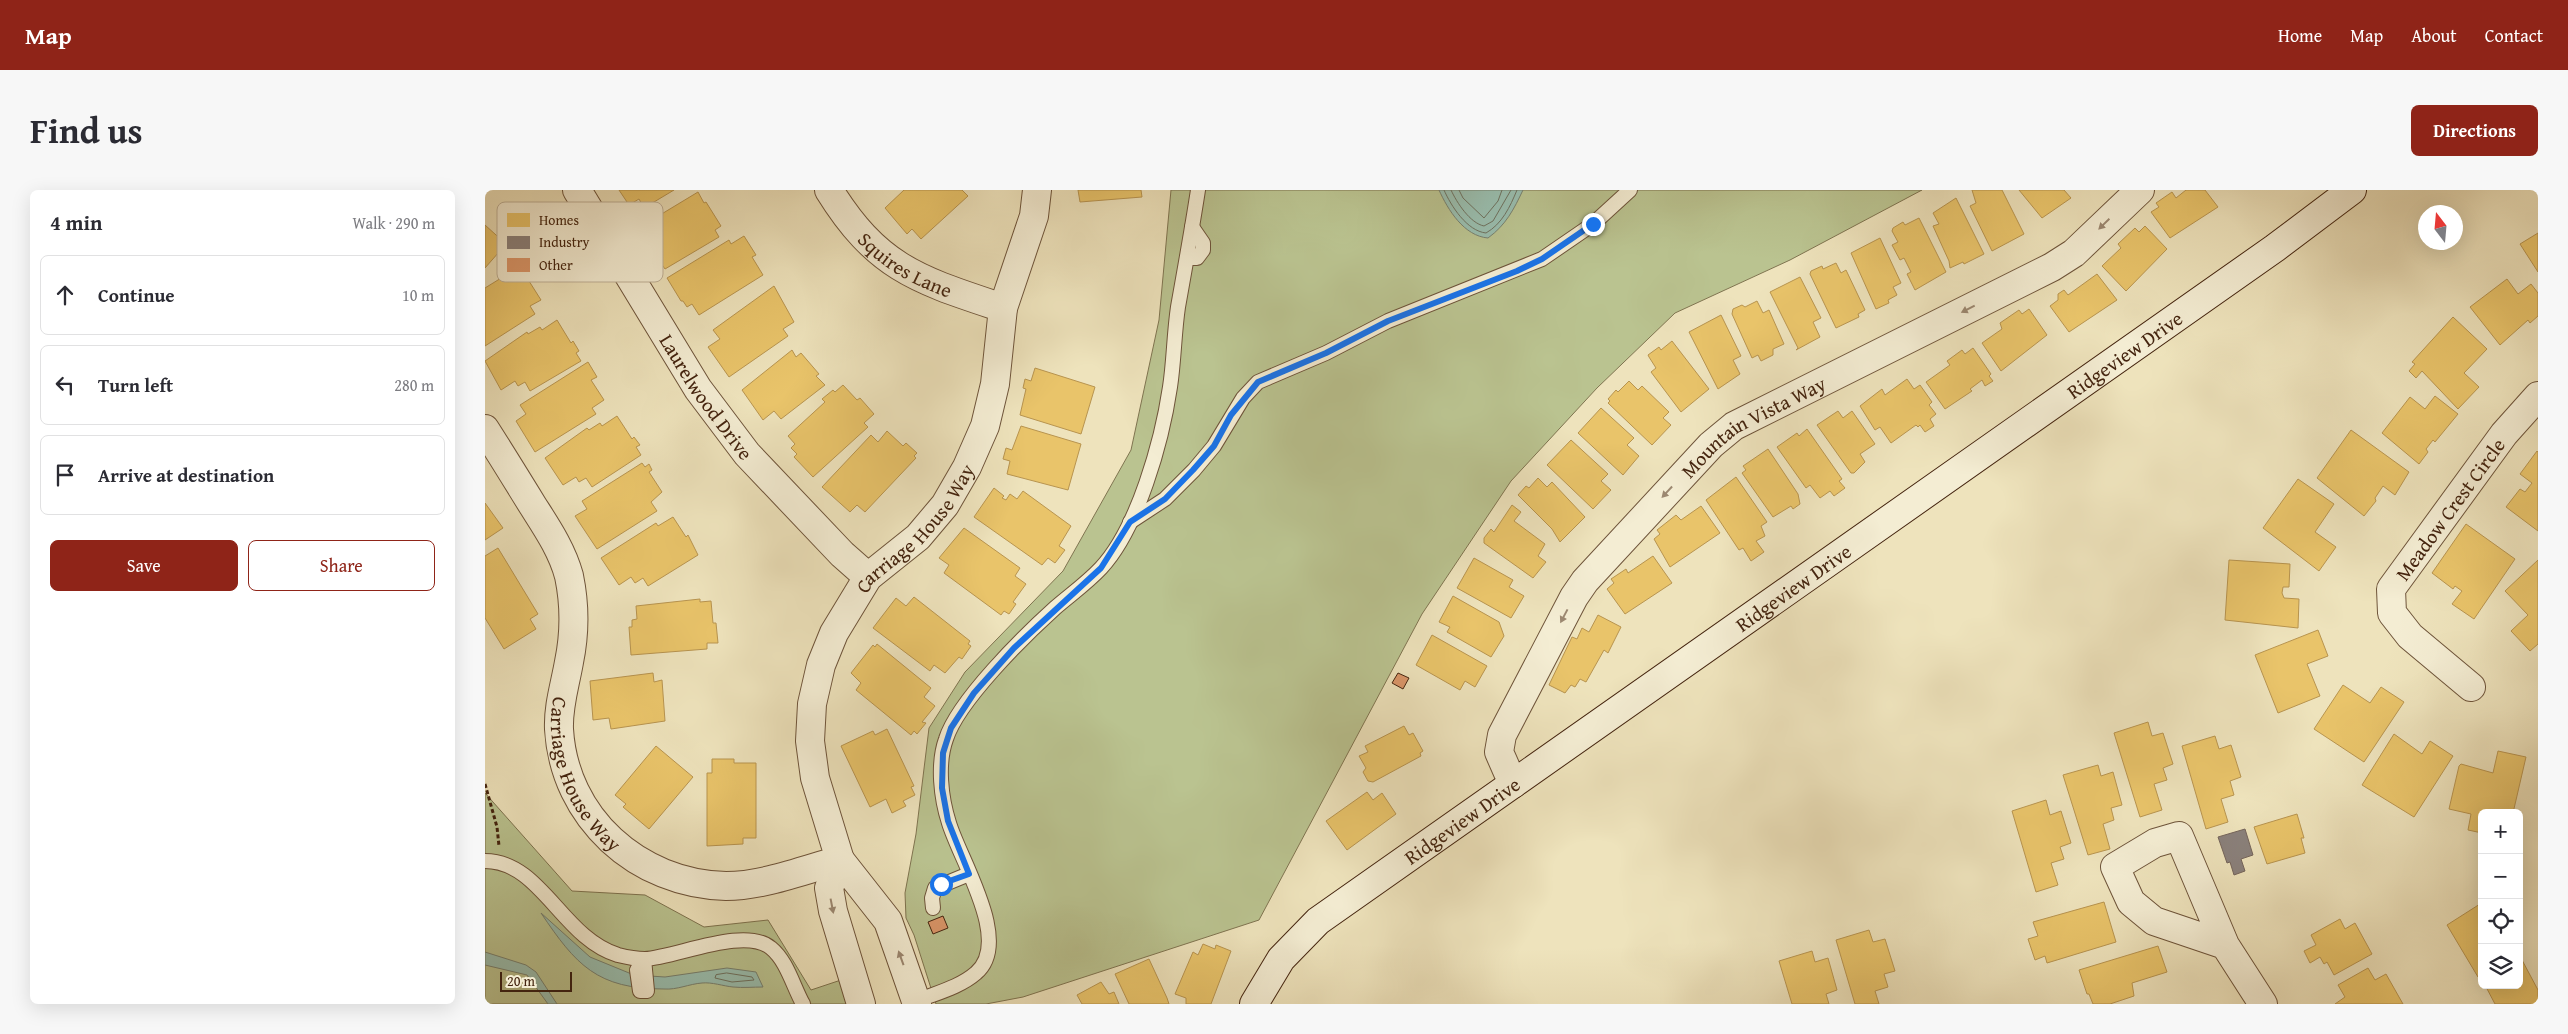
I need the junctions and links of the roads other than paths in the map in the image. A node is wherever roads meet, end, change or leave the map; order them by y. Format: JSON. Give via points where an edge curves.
{"nodes":[{"id":1,"x":577,"y":190,"type":"edge"},
{"id":2,"x":829,"y":190,"type":"edge"},
{"id":3,"x":1037,"y":190,"type":"edge"},
{"id":4,"x":1198,"y":190,"type":"edge"},
{"id":5,"x":1630,"y":190,"type":"edge"},
{"id":6,"x":2139,"y":190,"type":"edge"},
{"id":7,"x":2352,"y":190,"type":"edge"},
{"id":8,"x":584,"y":202,"type":"edge"},
{"id":9,"x":633,"y":282,"type":"edge"},
{"id":10,"x":1003,"y":308,"type":"junction"},
{"id":11,"x":2538,"y":396,"type":"edge"},
{"id":12,"x":485,"y":429,"type":"edge"},
{"id":13,"x":1130,"y":522,"type":"junction"},
{"id":14,"x":868,"y":577,"type":"junction"},
{"id":15,"x":2471,"y":687,"type":"dead end"},
{"id":16,"x":1513,"y":784,"type":"junction"},
{"id":17,"x":840,"y":860,"type":"junction"},
{"id":18,"x":491,"y":861,"type":"edge"},
{"id":19,"x":969,"y":874,"type":"junction"},
{"id":20,"x":933,"y":908,"type":"dead end"},
{"id":21,"x":2225,"y":945,"type":"dead end"},
{"id":22,"x":914,"y":1003,"type":"edge"},
{"id":23,"x":803,"y":1004,"type":"edge"},
{"id":24,"x":861,"y":1004,"type":"edge"},
{"id":25,"x":1254,"y":1004,"type":"edge"},
{"id":26,"x":2263,"y":1004,"type":"edge"}],
"edges":[{"from":1,"to":8,"type":"street","name":"Laurelwood Drive"},
{"from":2,"to":10,"type":"street","name":"Squires Lane","via":[[846,218],[896,265],[927,282]]},
{"from":3,"to":10,"type":"street","name":"Carriage House Way","via":[[1034,216]]},
{"from":4,"to":13,"type":"lane","via":[[1165,416],[1143,491]]},
{"from":5,"to":13,"type":"lane","via":[[1593,224],[1542,259],[1388,321],[1326,353],[1258,382],[1231,415],[1214,446],[1193,470],[1165,499]]},
{"from":6,"to":16,"type":"street","name":"Mountain Vista Way","one_way":true,"via":[[2074,252],[2052,267],[1734,426],[1711,445],[1585,581],[1574,597],[1502,735],[1499,752]]},
{"from":7,"to":16,"type":"street","name":"Ridgeview Drive","via":[[2275,248]]},
{"from":9,"to":14,"type":"street","name":"Laurelwood Drive","via":[[698,388],[741,447],[842,554]]},
{"from":10,"to":14,"type":"street","name":"Carriage House Way","via":[[995,384],[985,426],[967,468],[945,505],[918,536]]},
{"from":11,"to":15,"type":"street","name":"Meadow Crest Circle","via":[[2504,434],[2391,589],[2392,614],[2410,636]]},
{"from":12,"to":17,"type":"street","name":"Carriage House Way","via":[[557,544],[568,574],[574,605],[574,634],[561,696],[559,728],[564,761],[574,791],[591,820],[612,843],[636,861],[693,883],[727,886],[761,881]]},
{"from":13,"to":19,"type":"lane","via":[[1101,568],[1054,608],[974,693],[945,739],[942,788],[945,806]]},
{"from":14,"to":17,"type":"street","name":"Carriage House Way","via":[[834,633],[821,665],[812,704],[810,741],[815,778]]},
{"from":16,"to":25,"type":"street","name":"Ridgeview Drive","via":[[1318,921],[1281,959]]},
{"from":22,"to":17,"type":"street","name":"Carriage House Way","one_way":true,"via":[[888,921]]},
{"from":17,"to":24,"type":"street","one_way":true,"via":[[829,888],[833,912]]},
{"from":18,"to":23,"type":"lane","via":[[513,866],[528,876],[568,922],[594,942],[642,966],[731,941],[756,940],[771,948],[784,963]]},
{"from":19,"to":20,"type":"lane","via":[[935,888]]},
{"from":19,"to":22,"type":"lane","via":[[988,927],[990,952],[976,973]]},
{"from":21,"to":26,"type":"street"}]}
